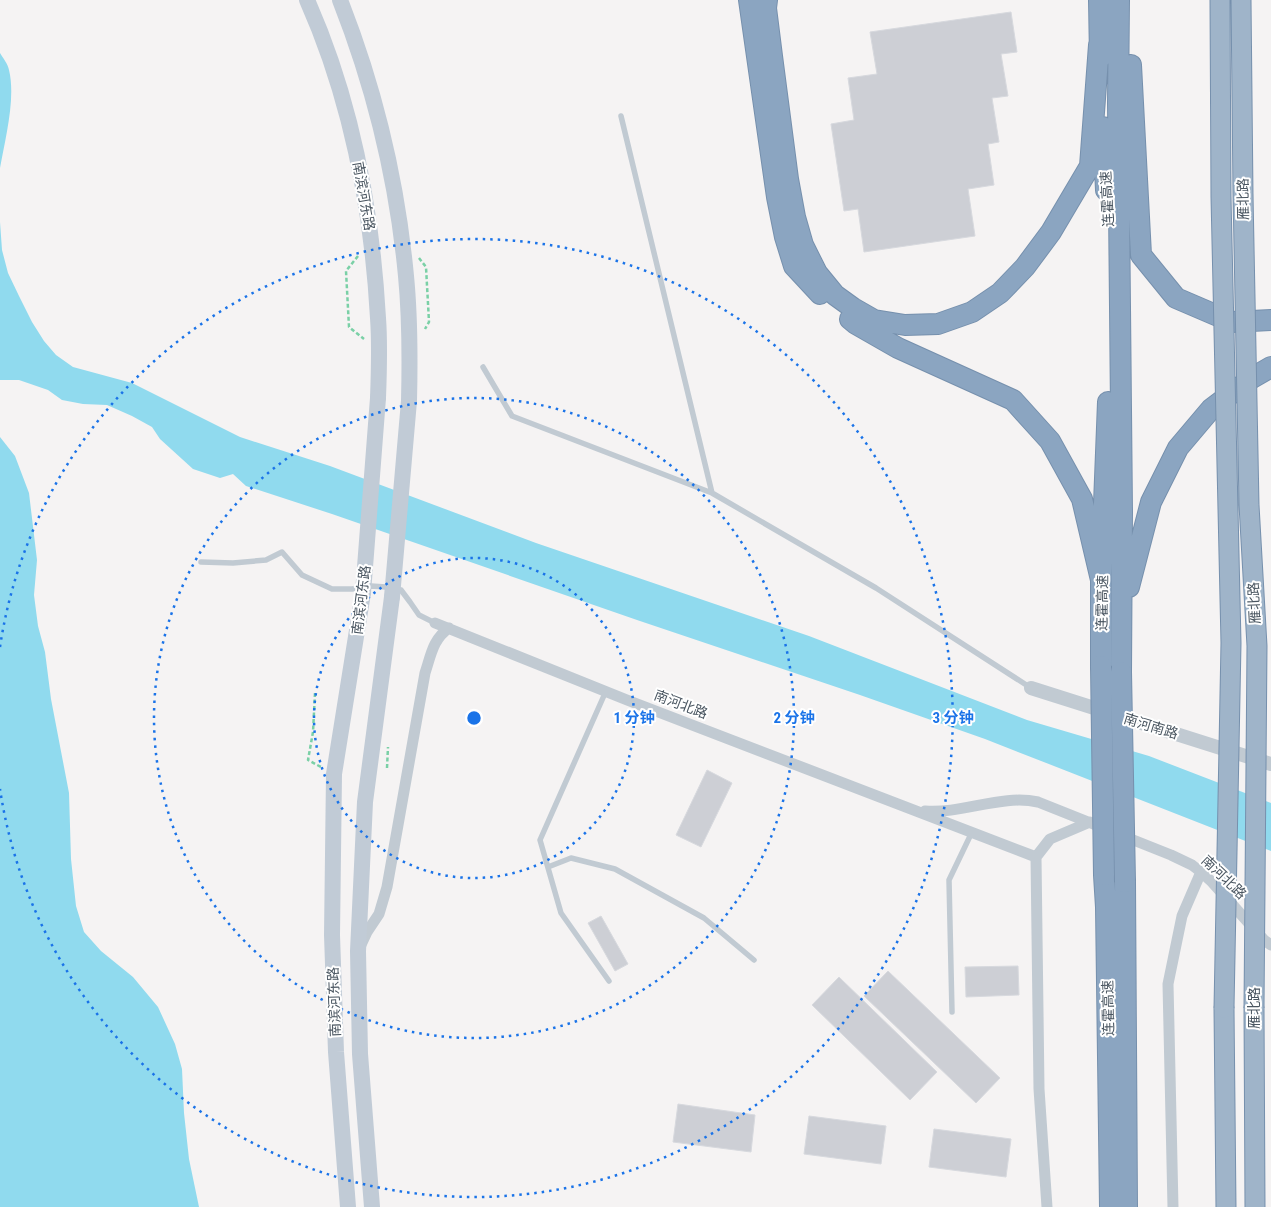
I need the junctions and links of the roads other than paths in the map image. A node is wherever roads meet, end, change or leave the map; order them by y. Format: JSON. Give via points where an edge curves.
{"nodes":[{"id":1,"x":306,"y":0,"type":"edge"},
{"id":2,"x":340,"y":0,"type":"edge"},
{"id":3,"x":749,"y":0,"type":"edge"},
{"id":4,"x":767,"y":0,"type":"edge"},
{"id":5,"x":1099,"y":0,"type":"edge"},
{"id":6,"x":1119,"y":0,"type":"edge"},
{"id":7,"x":1127,"y":0,"type":"edge"},
{"id":8,"x":1220,"y":0,"type":"edge"},
{"id":9,"x":1241,"y":0,"type":"edge"},
{"id":10,"x":1099,"y":45,"type":"junction"},
{"id":11,"x":1125,"y":48,"type":"junction"},
{"id":12,"x":621,"y":116,"type":"dead end"},
{"id":13,"x":1271,"y":320,"type":"edge"},
{"id":14,"x":483,"y":367,"type":"dead end"},
{"id":15,"x":1271,"y":368,"type":"edge"},
{"id":16,"x":712,"y":493,"type":"junction"},
{"id":17,"x":201,"y":562,"type":"dead end"},
{"id":18,"x":1101,"y":580,"type":"junction"},
{"id":19,"x":1121,"y":618,"type":"junction"},
{"id":20,"x":435,"y":623,"type":"joint"},
{"id":21,"x":449,"y":628,"type":"junction"},
{"id":22,"x":1031,"y":688,"type":"joint"},
{"id":23,"x":606,"y":691,"type":"junction"},
{"id":24,"x":1271,"y":764,"type":"edge"},
{"id":25,"x":917,"y":810,"type":"junction"},
{"id":26,"x":1090,"y":822,"type":"junction"},
{"id":27,"x":972,"y":832,"type":"junction"},
{"id":28,"x":1036,"y":857,"type":"junction"},
{"id":29,"x":548,"y":866,"type":"junction"},
{"id":30,"x":1201,"y":872,"type":"junction"},
{"id":31,"x":1271,"y":945,"type":"edge"},
{"id":32,"x":358,"y":950,"type":"junction"},
{"id":33,"x":754,"y":960,"type":"dead end"},
{"id":34,"x":609,"y":981,"type":"dead end"},
{"id":35,"x":952,"y":1012,"type":"dead end"},
{"id":36,"x":348,"y":1207,"type":"edge"},
{"id":37,"x":372,"y":1207,"type":"edge"},
{"id":38,"x":1047,"y":1207,"type":"edge"},
{"id":39,"x":1110,"y":1207,"type":"edge"},
{"id":40,"x":1127,"y":1207,"type":"edge"},
{"id":41,"x":1174,"y":1207,"type":"edge"},
{"id":42,"x":1226,"y":1207,"type":"edge"},
{"id":43,"x":1255,"y":1207,"type":"edge"}],
"edges":[{"from":1,"to":36,"type":"main road","name":"南滨河东路","bridge":true,"via":[[348,119],[365,199],[377,296],[379,351],[364,593],[334,774],[332,945],[336,1052]]},
{"from":2,"to":32,"type":"main road","name":"南滨河东路","bridge":true,"via":[[378,111],[396,194],[409,319],[409,401],[392,597],[365,802]]},
{"from":3,"to":18,"type":"highway","via":[[777,196],[794,266],[820,294],[856,324],[898,348],[1013,400],[1050,441],[1082,499]]},
{"from":4,"to":10,"type":"highway","via":[[788,179],[803,245],[817,272],[835,295],[874,320],[906,326],[938,324],[972,312],[1013,280],[1051,232],[1090,166]]},
{"from":5,"to":10,"type":"highway","name":"连霍高速"},
{"from":6,"to":11,"type":"highway","name":"连霍高速"},
{"from":7,"to":11,"type":"highway"},
{"from":8,"to":42,"type":"highway","name":"雁北路","bridge":true,"via":[[1221,197],[1232,643],[1224,1008]]},
{"from":9,"to":43,"type":"highway","name":"雁北路","bridge":true,"via":[[1249,486],[1257,646]]},
{"from":10,"to":18,"type":"highway","name":"连霍高速","via":[[1112,305]]},
{"from":11,"to":13,"type":"highway","via":[[1141,255],[1176,298],[1232,322]]},
{"from":11,"to":19,"type":"highway","name":"连霍高速","via":[[1119,123]]},
{"from":12,"to":16,"type":"lane"},
{"from":14,"to":16,"type":"lane","via":[[512,416]]},
{"from":15,"to":19,"type":"highway","via":[[1211,409],[1178,448],[1151,502]]},
{"from":16,"to":22,"type":"lane","via":[[876,588]]},
{"from":17,"to":20,"type":"lane","via":[[266,560],[282,552],[302,575],[332,589],[371,586],[401,590],[419,615]]},
{"from":18,"to":39,"type":"highway","name":"连霍高速","bridge":true},
{"from":19,"to":40,"type":"highway","name":"连霍高速","bridge":true},
{"from":20,"to":21,"type":"street","name":"南河北路"},
{"from":21,"to":23,"type":"street","name":"南河北路"},
{"from":21,"to":32,"type":"street","via":[[434,644],[425,673],[382,905]]},
{"from":22,"to":24,"type":"street","name":"南河南路"},
{"from":23,"to":25,"type":"street","name":"南河北路"},
{"from":23,"to":29,"type":"lane","via":[[540,840]]},
{"from":25,"to":26,"type":"street","name":"南河北路","via":[[949,810],[1025,799]]},
{"from":25,"to":27,"type":"street","name":"南河北路"},
{"from":26,"to":28,"type":"street","via":[[1050,839]]},
{"from":26,"to":30,"type":"street","name":"南河北路","via":[[1172,855]]},
{"from":27,"to":28,"type":"street","name":"南河北路"},
{"from":27,"to":35,"type":"lane","via":[[950,880]]},
{"from":28,"to":38,"type":"street","via":[[1039,1089]]},
{"from":29,"to":33,"type":"lane","via":[[571,858],[615,869],[704,918]]},
{"from":29,"to":34,"type":"lane","via":[[562,913]]},
{"from":30,"to":31,"type":"street","name":"南河北路"},
{"from":30,"to":41,"type":"street","via":[[1182,916],[1168,984]]},
{"from":32,"to":37,"type":"main road","name":"南滨河东路","via":[[360,1054]]}]}
